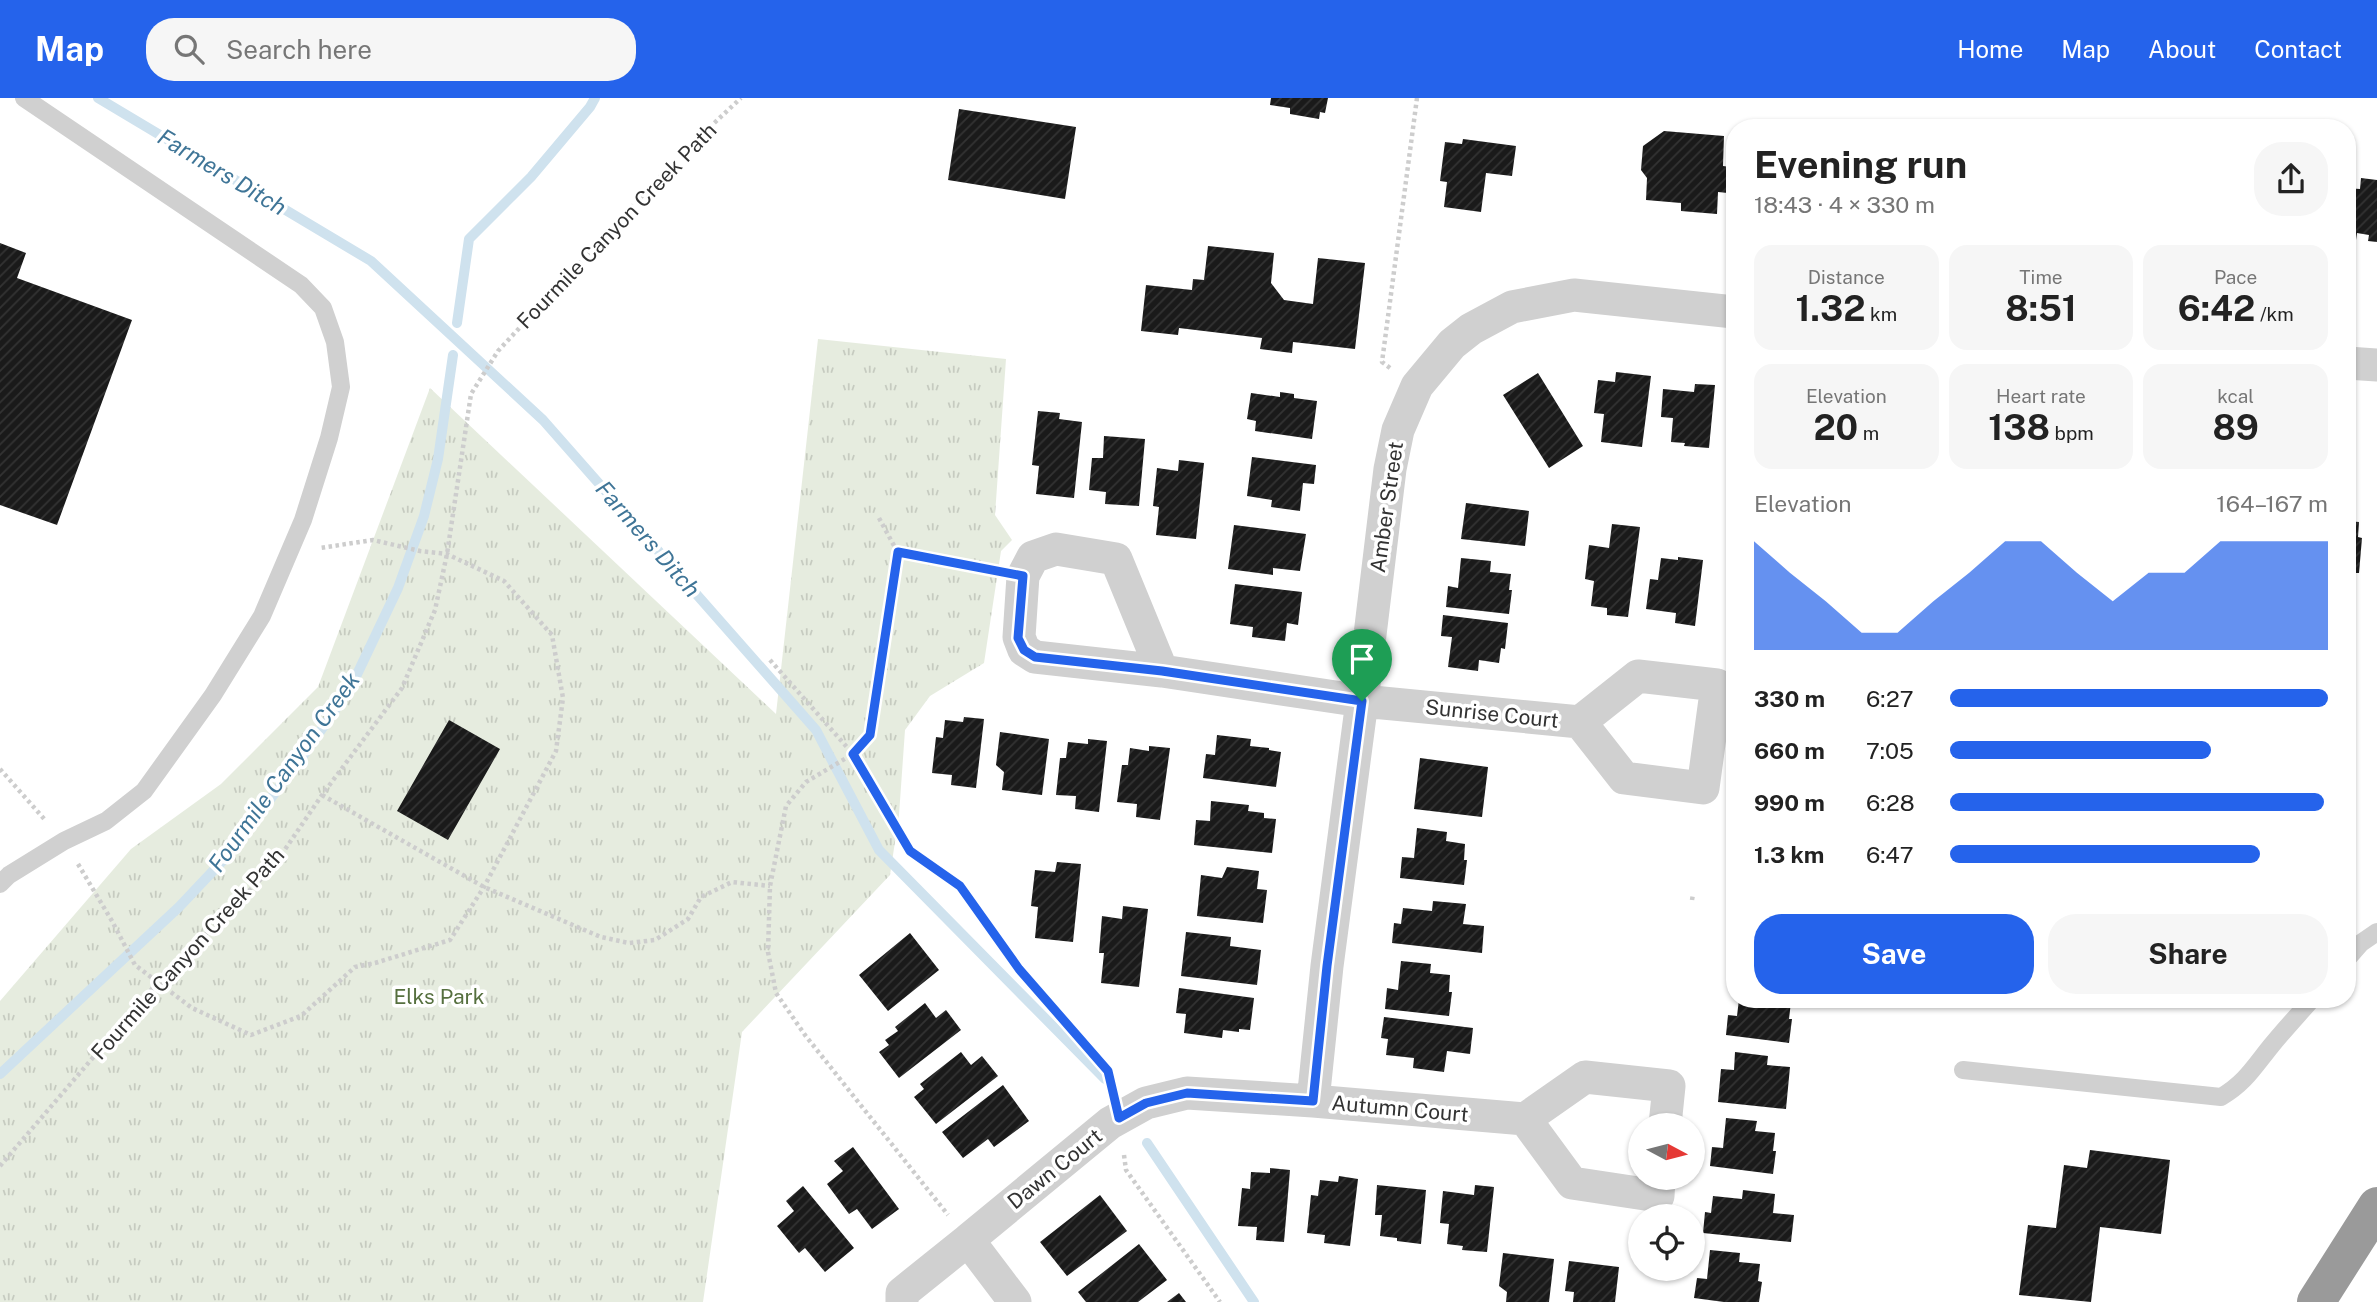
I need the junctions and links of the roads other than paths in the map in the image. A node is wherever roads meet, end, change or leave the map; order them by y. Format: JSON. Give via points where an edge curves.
{"nodes":[{"id":1,"x":24,"y":98,"type":"edge"},
{"id":2,"x":1726,"y":311,"type":"edge"},
{"id":3,"x":2356,"y":364,"type":"edge"},
{"id":4,"x":2377,"y":365,"type":"edge"},
{"id":5,"x":1162,"y":671,"type":"junction"},
{"id":6,"x":1362,"y":701,"type":"junction"},
{"id":7,"x":1580,"y":722,"type":"dead end"},
{"id":8,"x":0,"y":884,"type":"edge"},
{"id":9,"x":2377,"y":932,"type":"edge"},
{"id":10,"x":1331,"y":938,"type":"joint"},
{"id":11,"x":2356,"y":949,"type":"edge"},
{"id":12,"x":2304,"y":1008,"type":"edge"},
{"id":13,"x":1963,"y":1070,"type":"dead end"},
{"id":14,"x":1313,"y":1101,"type":"junction"},
{"id":15,"x":1666,"y":1113,"type":"edge"},
{"id":16,"x":1525,"y":1119,"type":"junction"},
{"id":17,"x":1658,"y":1190,"type":"edge"},
{"id":18,"x":2377,"y":1206,"type":"edge"},
{"id":19,"x":968,"y":1240,"type":"junction"},
{"id":20,"x":902,"y":1302,"type":"edge"},
{"id":21,"x":1015,"y":1302,"type":"edge"},
{"id":22,"x":2316,"y":1302,"type":"edge"}],
"edges":[{"from":1,"to":8,"type":"lane","via":[[301,285],[323,308],[335,342],[341,387],[303,520],[262,616],[213,695],[144,791],[106,821],[64,841]]},
{"from":2,"to":6,"type":"street","name":"Amber Street","via":[[1574,295],[1512,307],[1452,344],[1417,386],[1398,430]]},
{"from":3,"to":4,"type":"street"},
{"from":5,"to":5,"type":"street","name":"Sunrise Court","via":[[1116,559],[1056,549],[1033,556],[1023,576],[1018,638],[1024,650],[1035,657]]},
{"from":5,"to":6,"type":"street","name":"Sunrise Court"},
{"from":6,"to":7,"type":"street","name":"Sunrise Court"},
{"from":6,"to":10,"type":"street","name":"Amber Street"},
{"from":9,"to":11,"type":"lane"},
{"from":10,"to":14,"type":"street","name":"Autumn Court"},
{"from":12,"to":13,"type":"lane","via":[[2252,1072],[2221,1097]]},
{"from":14,"to":16,"type":"street","name":"Autumn Court"},
{"from":14,"to":19,"type":"street","name":"Dawn Court","via":[[1187,1093],[1146,1103],[1119,1118]]},
{"from":15,"to":16,"type":"street","via":[[1669,1086],[1585,1077]]},
{"from":16,"to":17,"type":"street","via":[[1572,1183],[1658,1196]]},
{"from":18,"to":22,"type":"highway"},
{"from":19,"to":20,"type":"street","name":"Dawn Court","via":[[902,1293]]},
{"from":19,"to":21,"type":"street"}]}
